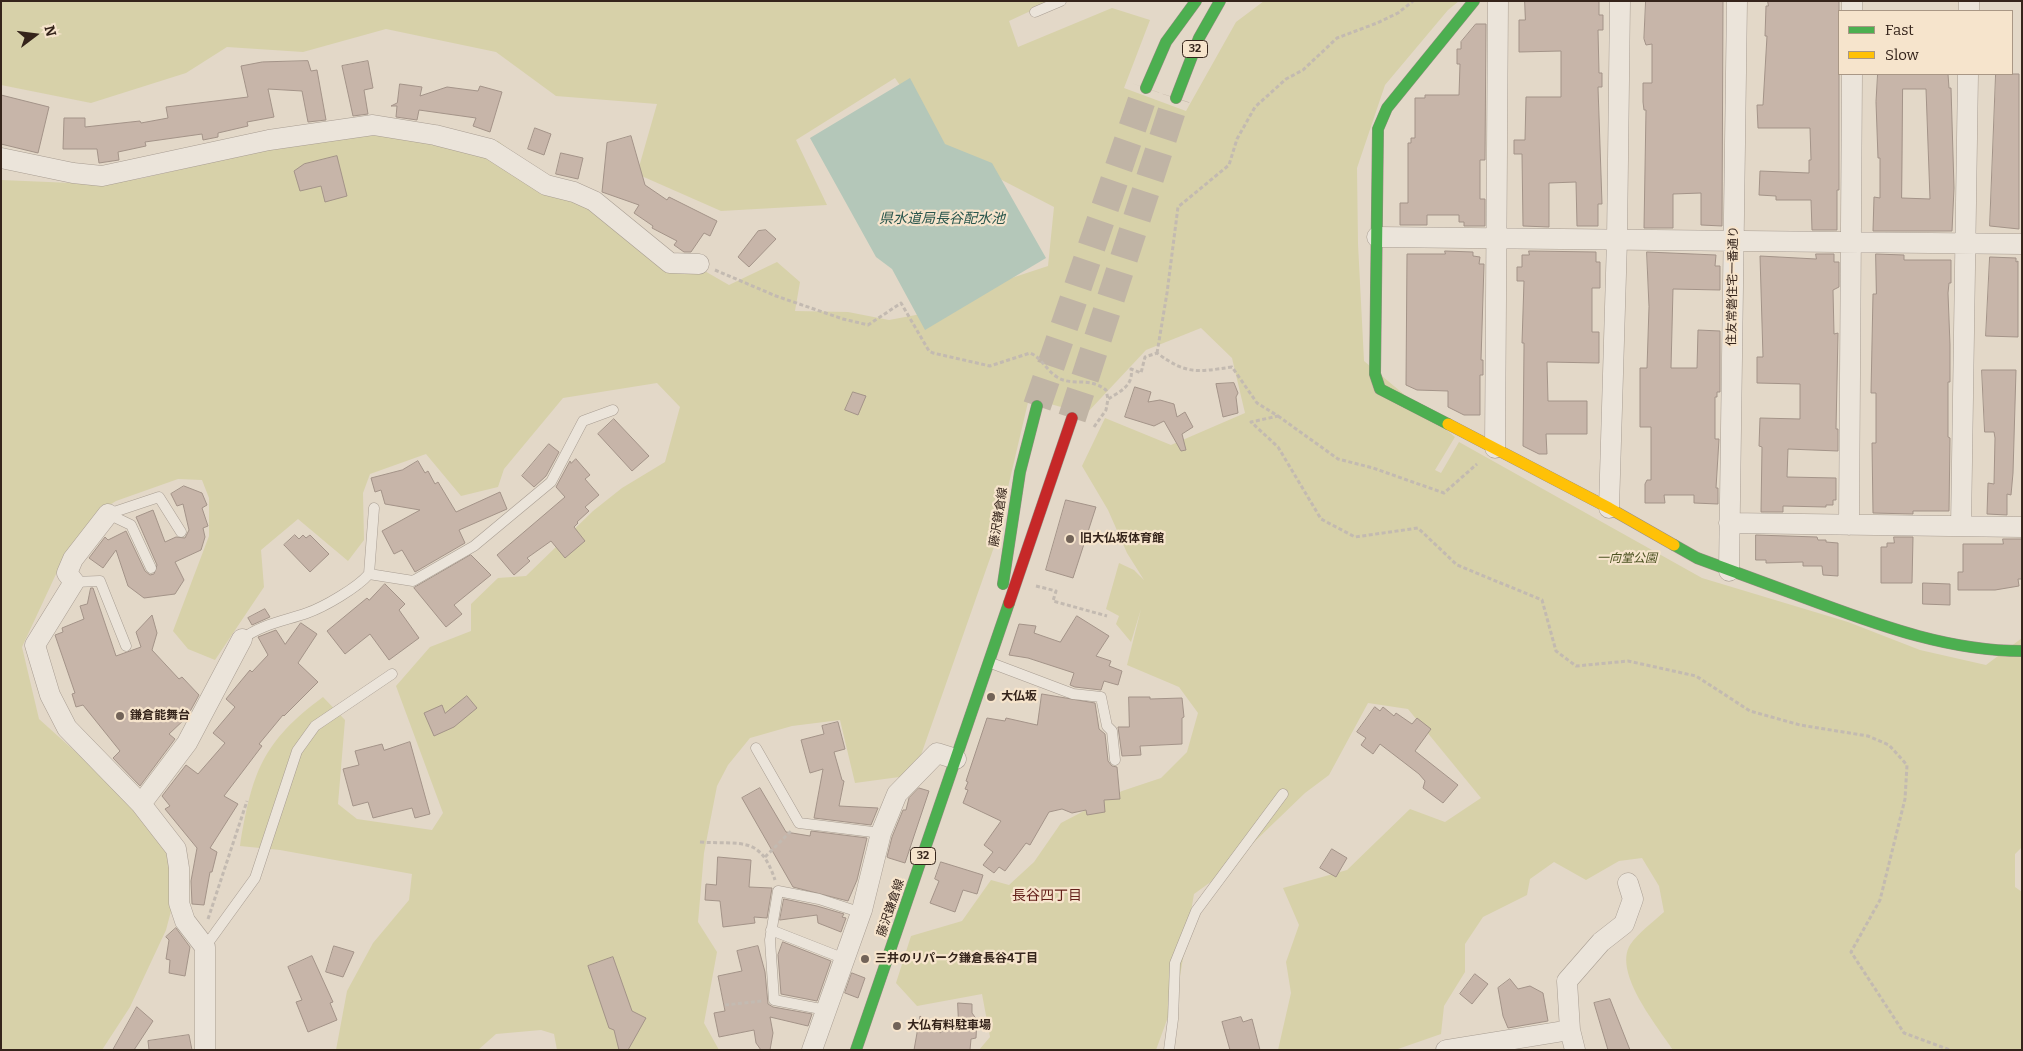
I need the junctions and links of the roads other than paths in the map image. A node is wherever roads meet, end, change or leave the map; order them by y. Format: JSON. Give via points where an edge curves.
{"nodes":[{"id":1,"x":1061,"y":1,"type":"edge"},
{"id":2,"x":1196,"y":1,"type":"edge"},
{"id":3,"x":1220,"y":1,"type":"edge"},
{"id":4,"x":1474,"y":1,"type":"edge"},
{"id":5,"x":1498,"y":1,"type":"edge"},
{"id":6,"x":1620,"y":1,"type":"edge"},
{"id":7,"x":1737,"y":1,"type":"edge"},
{"id":8,"x":1035,"y":12,"type":"dead end"},
{"id":9,"x":1852,"y":75,"type":"edge"},
{"id":10,"x":1968,"y":75,"type":"edge"},
{"id":11,"x":1146,"y":88,"type":"tunnel mouth"},
{"id":12,"x":1176,"y":98,"type":"tunnel mouth"},
{"id":13,"x":1,"y":158,"type":"edge"},
{"id":14,"x":1377,"y":237,"type":"junction"},
{"id":15,"x":1498,"y":238,"type":"junction"},
{"id":16,"x":1617,"y":240,"type":"junction"},
{"id":17,"x":1734,"y":241,"type":"junction"},
{"id":18,"x":1851,"y":242,"type":"junction"},
{"id":19,"x":1966,"y":244,"type":"junction"},
{"id":20,"x":2022,"y":244,"type":"edge"},
{"id":21,"x":699,"y":264,"type":"road end"},
{"id":22,"x":1037,"y":406,"type":"tunnel mouth"},
{"id":23,"x":613,"y":410,"type":"dead end"},
{"id":24,"x":1072,"y":418,"type":"tunnel mouth"},
{"id":25,"x":1495,"y":448,"type":"junction"},
{"id":26,"x":374,"y":508,"type":"dead end"},
{"id":27,"x":1609,"y":508,"type":"junction"},
{"id":28,"x":108,"y":514,"type":"junction"},
{"id":29,"x":1730,"y":523,"type":"junction"},
{"id":30,"x":1849,"y":525,"type":"junction"},
{"id":31,"x":1962,"y":526,"type":"junction"},
{"id":32,"x":2022,"y":527,"type":"edge"},
{"id":33,"x":180,"y":532,"type":"dead end"},
{"id":34,"x":150,"y":568,"type":"dead end"},
{"id":35,"x":1729,"y":571,"type":"junction"},
{"id":36,"x":369,"y":574,"type":"junction"},
{"id":37,"x":74,"y":582,"type":"junction"},
{"id":38,"x":242,"y":639,"type":"joint"},
{"id":39,"x":126,"y":646,"type":"dead end"},
{"id":40,"x":2022,"y":651,"type":"edge"},
{"id":41,"x":990,"y":662,"type":"junction"},
{"id":42,"x":392,"y":674,"type":"dead end"},
{"id":43,"x":756,"y":748,"type":"dead end"},
{"id":44,"x":956,"y":759,"type":"junction"},
{"id":45,"x":1115,"y":760,"type":"dead end"},
{"id":46,"x":1283,"y":794,"type":"dead end"},
{"id":47,"x":142,"y":804,"type":"junction"},
{"id":48,"x":881,"y":833,"type":"junction"},
{"id":49,"x":1628,"y":883,"type":"dead end"},
{"id":50,"x":862,"y":913,"type":"junction"},
{"id":51,"x":771,"y":930,"type":"junction"},
{"id":52,"x":205,"y":947,"type":"junction"},
{"id":53,"x":845,"y":959,"type":"junction"},
{"id":54,"x":826,"y":1010,"type":"junction"},
{"id":55,"x":1570,"y":1030,"type":"junction"},
{"id":56,"x":204,"y":1050,"type":"edge"},
{"id":57,"x":812,"y":1050,"type":"edge"},
{"id":58,"x":856,"y":1050,"type":"edge"},
{"id":59,"x":1169,"y":1050,"type":"edge"},
{"id":60,"x":1446,"y":1050,"type":"edge"},
{"id":61,"x":1575,"y":1050,"type":"edge"}],
"edges":[{"from":1,"to":8,"type":"lane"},
{"from":2,"to":11,"type":"main road","number":"32","via":[[1159,52]]},
{"from":3,"to":12,"type":"main road","number":"32","via":[[1200,38]]},
{"from":4,"to":14,"type":"main road","via":[[1382,118],[1377,144]]},
{"from":5,"to":15,"type":"street"},
{"from":6,"to":16,"type":"street"},
{"from":7,"to":17,"type":"street","name":"住友常磐住宅一番通り"},
{"from":9,"to":18,"type":"street"},
{"from":10,"to":19,"type":"street"},
{"from":13,"to":21,"type":"street","via":[[102,176],[269,140],[373,125],[435,135],[490,149],[546,185],[594,201],[670,263]]},
{"from":14,"to":15,"type":"street"},
{"from":14,"to":25,"type":"main road","via":[[1374,374],[1380,389]]},
{"from":15,"to":16,"type":"street"},
{"from":15,"to":25,"type":"street"},
{"from":16,"to":17,"type":"street"},
{"from":16,"to":27,"type":"street"},
{"from":17,"to":18,"type":"street"},
{"from":17,"to":29,"type":"street","name":"住友常磐住宅一番通り"},
{"from":18,"to":19,"type":"street"},
{"from":18,"to":30,"type":"street"},
{"from":19,"to":20,"type":"street"},
{"from":19,"to":31,"type":"street"},
{"from":22,"to":41,"type":"main road","name":"藤沢鎌倉線","number":"32","via":[[1020,472]]},
{"from":23,"to":36,"type":"lane","via":[[583,421],[551,482],[474,546],[413,581]]},
{"from":24,"to":41,"type":"main road","name":"藤沢鎌倉線","number":"32"},
{"from":25,"to":27,"type":"main road"},
{"from":26,"to":36,"type":"lane"},
{"from":27,"to":35,"type":"main road","via":[[1697,558]]},
{"from":28,"to":33,"type":"lane","via":[[159,497]]},
{"from":28,"to":34,"type":"lane","via":[[131,526]]},
{"from":28,"to":37,"type":"street","via":[[73,559],[68,573]]},
{"from":29,"to":30,"type":"street"},
{"from":29,"to":35,"type":"street","name":"住友常磐住宅一番通り"},
{"from":30,"to":31,"type":"street"},
{"from":31,"to":32,"type":"street"},
{"from":35,"to":40,"type":"main road","via":[[1936,642]]},
{"from":36,"to":38,"type":"lane","via":[[362,582],[308,613],[254,629]]},
{"from":37,"to":39,"type":"lane","via":[[100,581]]},
{"from":37,"to":47,"type":"street","via":[[36,644],[50,695],[68,728]]},
{"from":38,"to":47,"type":"street","via":[[187,743]]},
{"from":41,"to":44,"type":"main road","name":"藤沢鎌倉線","number":"32"},
{"from":41,"to":45,"type":"lane","via":[[1073,694],[1101,698],[1106,726],[1112,731]]},
{"from":42,"to":52,"type":"lane","via":[[315,726],[297,751],[255,878]]},
{"from":43,"to":48,"type":"lane","via":[[799,823]]},
{"from":44,"to":48,"type":"street","via":[[937,754],[930,760],[897,794]]},
{"from":44,"to":58,"type":"main road","name":"藤沢鎌倉線","number":"32"},
{"from":46,"to":59,"type":"lane","via":[[1196,911],[1175,963]]},
{"from":47,"to":52,"type":"street","via":[[176,849],[179,903],[185,920]]},
{"from":48,"to":50,"type":"street"},
{"from":49,"to":55,"type":"street","via":[[1633,899],[1624,924],[1601,942],[1567,981]]},
{"from":50,"to":51,"type":"lane","via":[[819,899],[778,891]]},
{"from":50,"to":53,"type":"street"},
{"from":51,"to":53,"type":"lane"},
{"from":51,"to":54,"type":"lane","via":[[774,1000]]},
{"from":52,"to":56,"type":"street"},
{"from":53,"to":54,"type":"street"},
{"from":54,"to":57,"type":"street"},
{"from":55,"to":60,"type":"street"},
{"from":55,"to":61,"type":"street"}]}
